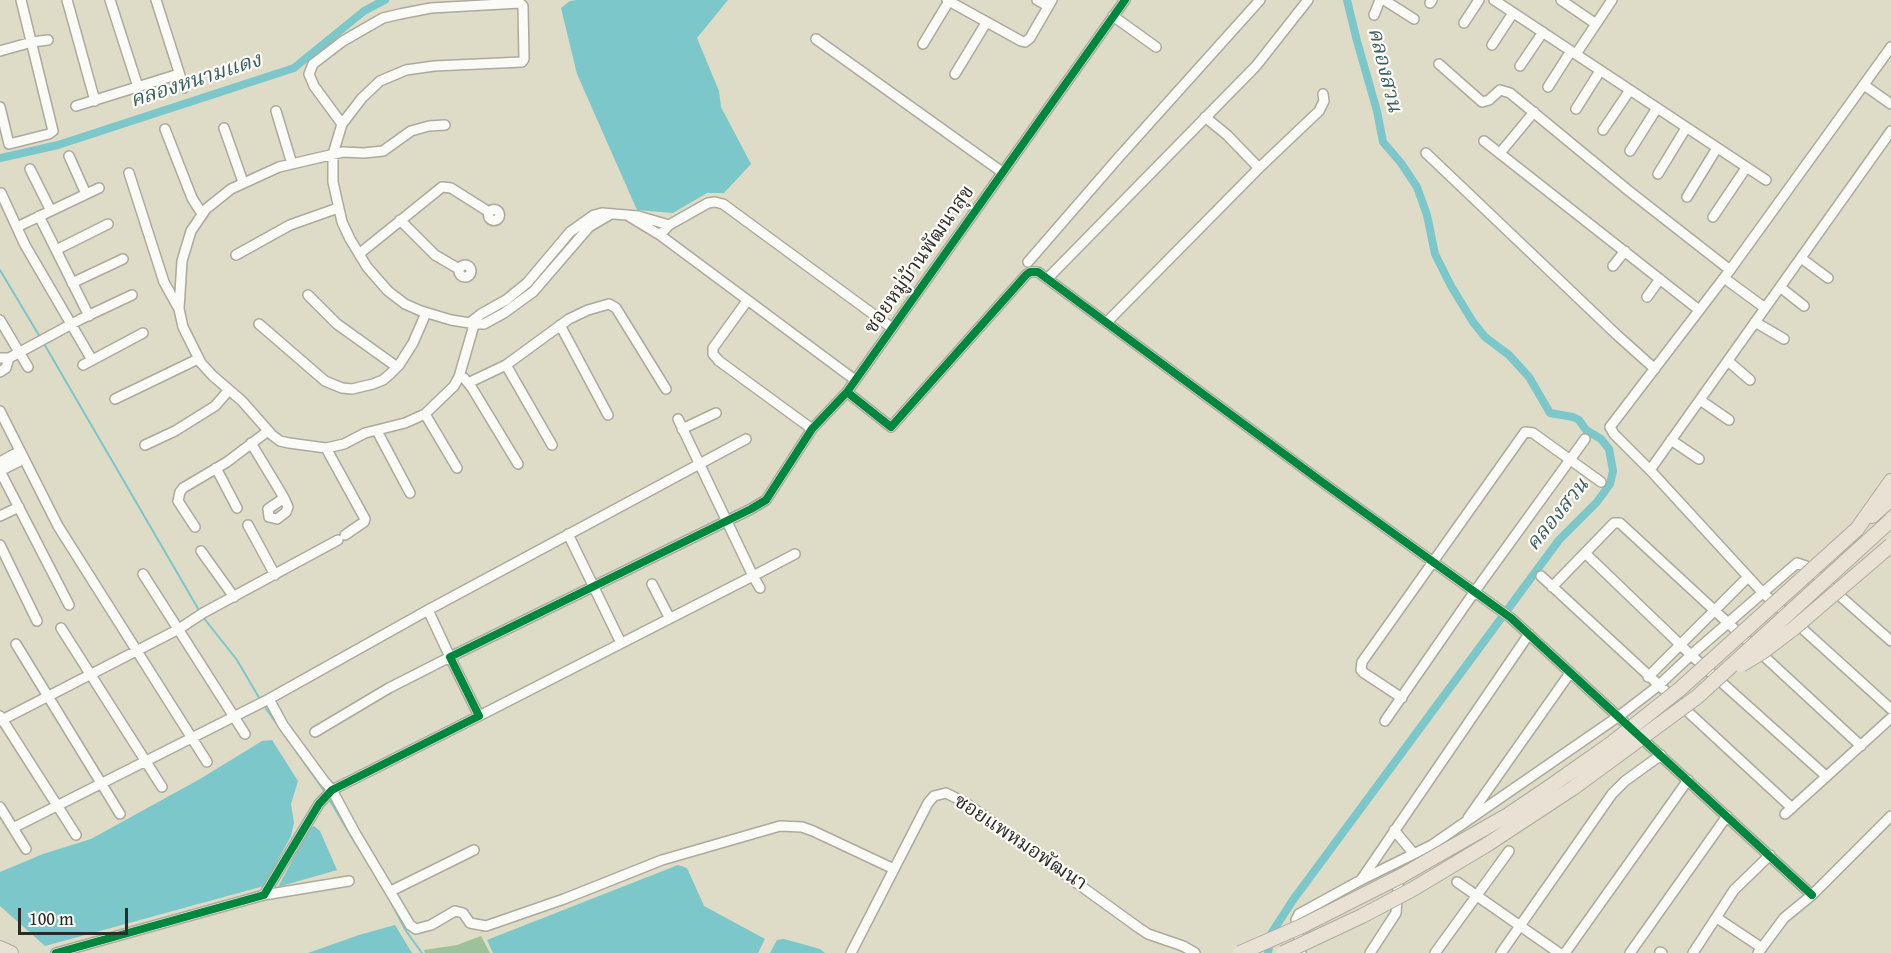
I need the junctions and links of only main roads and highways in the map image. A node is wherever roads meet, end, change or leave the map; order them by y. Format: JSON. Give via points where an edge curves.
{"nodes":[{"id":1,"x":1891,"y":481,"type":"edge"},
{"id":2,"x":1891,"y":499,"type":"edge"},
{"id":3,"x":1891,"y":520,"type":"edge"},
{"id":4,"x":1857,"y":530,"type":"junction"},
{"id":5,"x":1891,"y":545,"type":"edge"},
{"id":6,"x":1724,"y":674,"type":"junction"},
{"id":7,"x":0,"y":948,"type":"edge"},
{"id":8,"x":11,"y":953,"type":"edge"},
{"id":9,"x":1240,"y":953,"type":"edge"},
{"id":10,"x":1282,"y":953,"type":"edge"}],
"edges":[{"from":1,"to":4,"type":"highway"},
{"from":2,"to":4,"type":"highway"},
{"from":3,"to":6,"type":"highway","bridge":true},
{"from":4,"to":9,"type":"highway","bridge":true,"via":[[1680,689],[1548,788],[1403,875]]},
{"from":5,"to":6,"type":"highway","bridge":true,"via":[[1793,629]]},
{"from":6,"to":10,"type":"highway","bridge":true,"via":[[1638,742],[1524,821],[1413,889]]},
{"from":7,"to":8,"type":"highway"}]}
